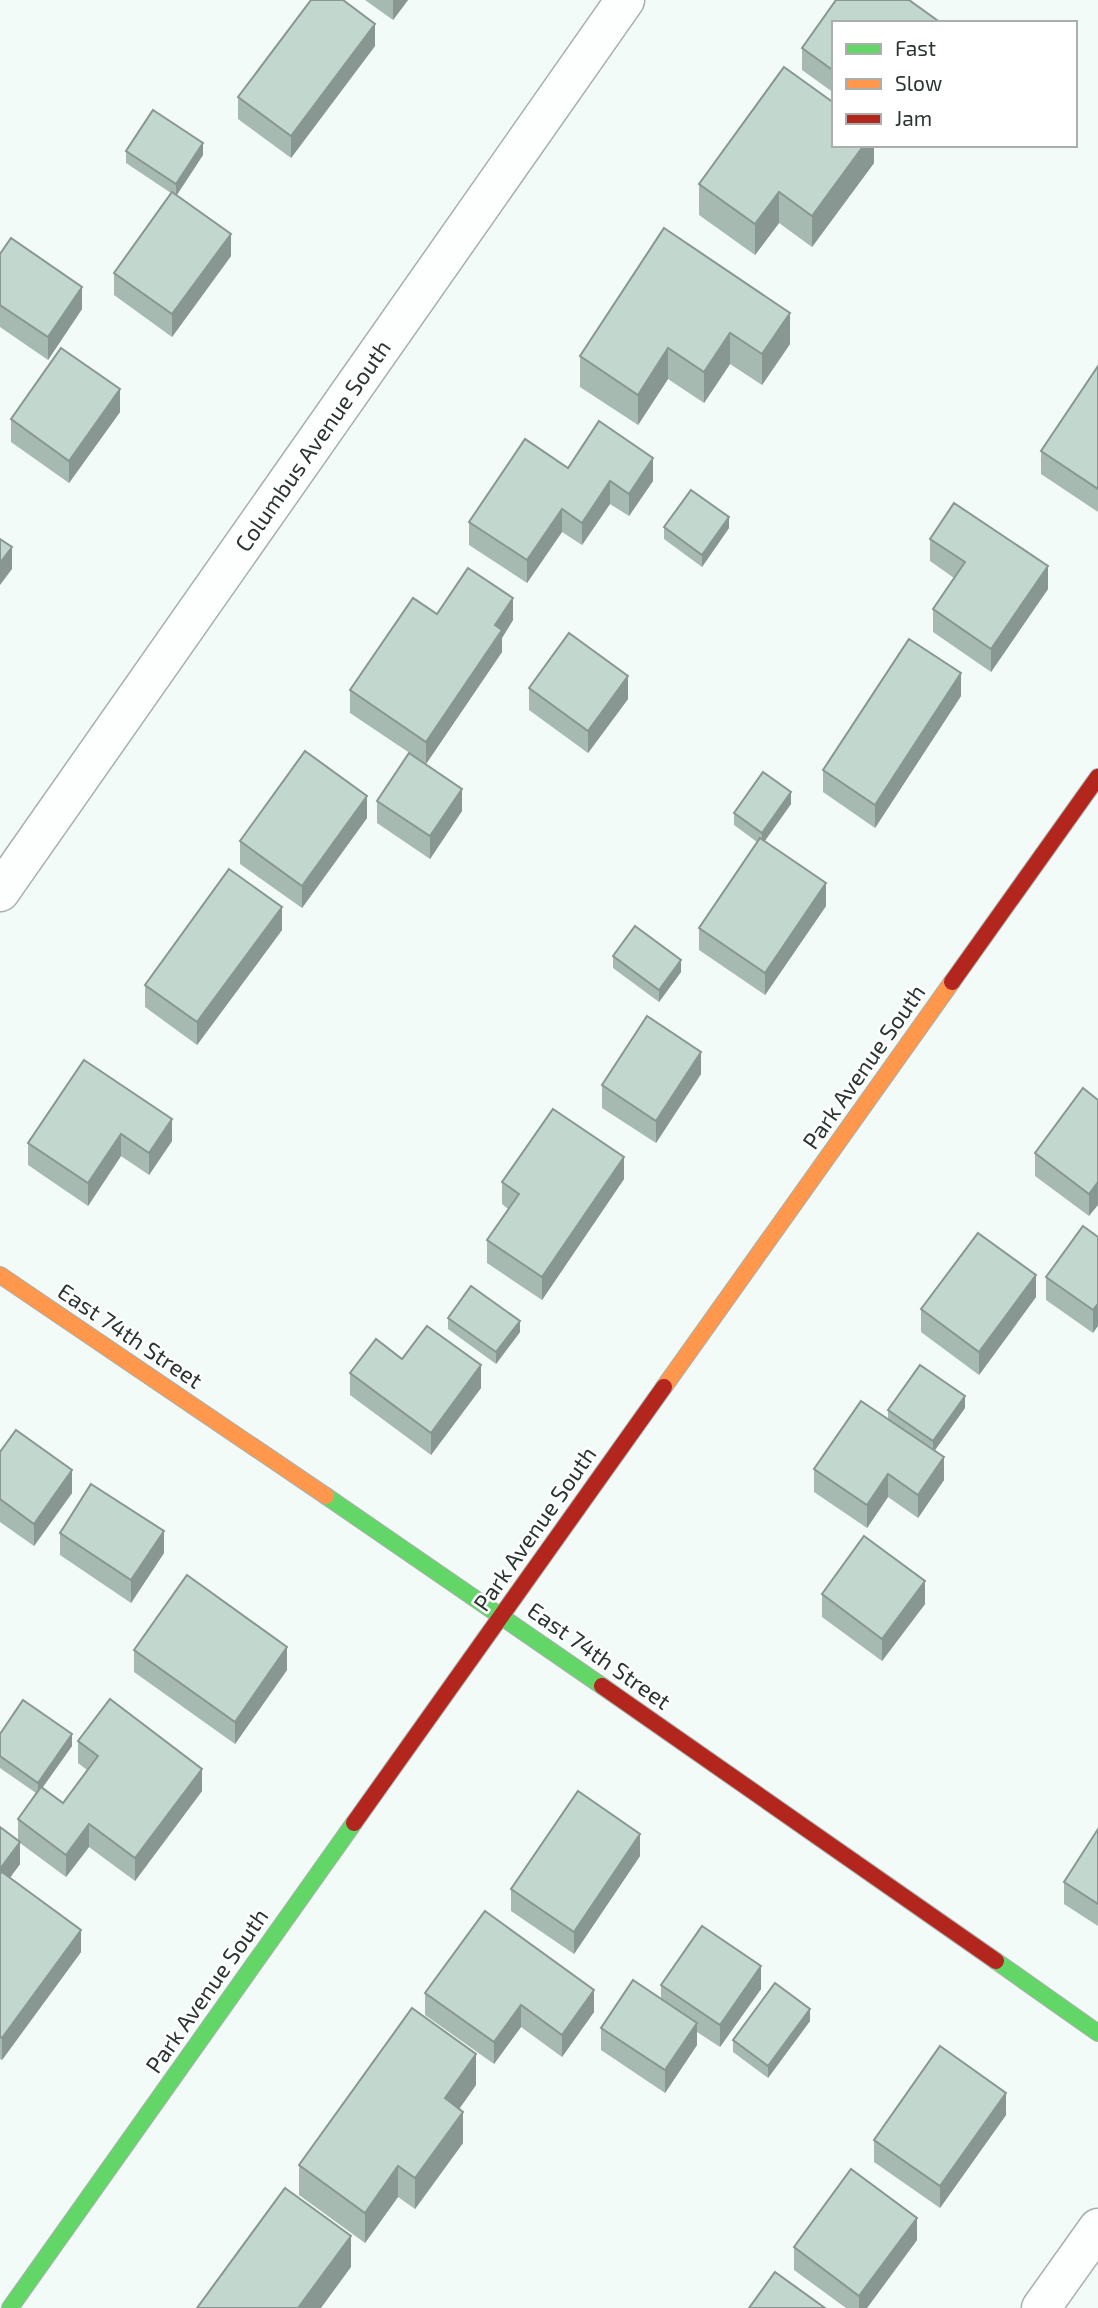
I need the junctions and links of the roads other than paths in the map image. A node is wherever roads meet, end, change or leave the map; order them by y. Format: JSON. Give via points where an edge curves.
{"nodes":[{"id":1,"x":625,"y":0,"type":"edge"},
{"id":2,"x":1098,"y":777,"type":"edge"},
{"id":3,"x":0,"y":891,"type":"edge"},
{"id":4,"x":0,"y":1275,"type":"edge"},
{"id":5,"x":502,"y":1616,"type":"junction"},
{"id":6,"x":1098,"y":2033,"type":"edge"},
{"id":7,"x":1098,"y":2228,"type":"edge"},
{"id":8,"x":10,"y":2308,"type":"edge"},
{"id":9,"x":1041,"y":2308,"type":"edge"}],
"edges":[{"from":1,"to":3,"type":"street","name":"Columbus Avenue South"},
{"from":2,"to":5,"type":"street","name":"Park Avenue South"},
{"from":4,"to":5,"type":"street","name":"East 74th Street"},
{"from":5,"to":6,"type":"street","name":"East 74th Street"},
{"from":5,"to":8,"type":"street","name":"Park Avenue South"},
{"from":7,"to":9,"type":"street"}]}
